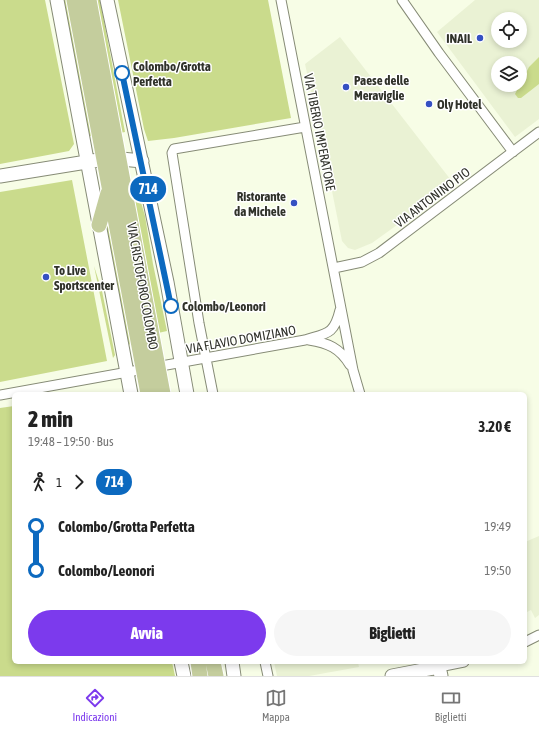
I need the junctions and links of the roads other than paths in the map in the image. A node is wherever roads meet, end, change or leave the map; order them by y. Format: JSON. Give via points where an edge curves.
{"nodes":[{"id":1,"x":57,"y":0,"type":"edge"},
{"id":2,"x":74,"y":0,"type":"edge"},
{"id":3,"x":89,"y":0,"type":"edge"},
{"id":4,"x":107,"y":0,"type":"edge"},
{"id":5,"x":281,"y":0,"type":"edge"},
{"id":6,"x":402,"y":0,"type":"edge"},
{"id":7,"x":305,"y":127,"type":"junction"},
{"id":8,"x":539,"y":132,"type":"edge"},
{"id":9,"x":513,"y":152,"type":"junction"},
{"id":10,"x":119,"y":158,"type":"junction"},
{"id":11,"x":103,"y":159,"type":"junction"},
{"id":12,"x":87,"y":161,"type":"junction"},
{"id":13,"x":142,"y":161,"type":"junction"},
{"id":14,"x":0,"y":176,"type":"edge"},
{"id":15,"x":109,"y":188,"type":"junction"},
{"id":16,"x":99,"y":225,"type":"junction"},
{"id":17,"x":334,"y":268,"type":"junction"},
{"id":18,"x":341,"y":309,"type":"junction"},
{"id":19,"x":305,"y":340,"type":"junction"},
{"id":20,"x":206,"y":357,"type":"junction"},
{"id":21,"x":181,"y":363,"type":"junction"},
{"id":22,"x":150,"y":368,"type":"junction"},
{"id":23,"x":353,"y":370,"type":"junction"},
{"id":24,"x":127,"y":372,"type":"junction"},
{"id":25,"x":17,"y":392,"type":"edge"},
{"id":26,"x":131,"y":392,"type":"edge"},
{"id":27,"x":148,"y":392,"type":"edge"},
{"id":28,"x":162,"y":392,"type":"edge"},
{"id":29,"x":187,"y":392,"type":"edge"},
{"id":30,"x":213,"y":392,"type":"edge"},
{"id":31,"x":359,"y":392,"type":"edge"},
{"id":32,"x":12,"y":393,"type":"edge"},
{"id":33,"x":0,"y":395,"type":"edge"},
{"id":34,"x":539,"y":635,"type":"edge"},
{"id":35,"x":527,"y":641,"type":"edge"},
{"id":36,"x":181,"y":664,"type":"edge"},
{"id":37,"x":198,"y":664,"type":"edge"},
{"id":38,"x":213,"y":664,"type":"edge"},
{"id":39,"x":232,"y":664,"type":"edge"},
{"id":40,"x":265,"y":664,"type":"edge"},
{"id":41,"x":456,"y":664,"type":"edge"},
{"id":42,"x":440,"y":668,"type":"edge"},
{"id":43,"x":184,"y":676,"type":"edge"},
{"id":44,"x":200,"y":676,"type":"edge"},
{"id":45,"x":216,"y":676,"type":"edge"},
{"id":46,"x":234,"y":676,"type":"edge"},
{"id":47,"x":268,"y":676,"type":"edge"},
{"id":48,"x":392,"y":676,"type":"edge"}],
"edges":[{"from":1,"to":12,"type":"main road"},
{"from":2,"to":11,"type":"main road","name":"VIA CRISTOFORO COLOMBO"},
{"from":3,"to":10,"type":"main road","name":"VIA CRISTOFORO COLOMBO"},
{"from":4,"to":13,"type":"main road","name":"VIA CRISTOFORO COLOMBO"},
{"from":5,"to":7,"type":"street","name":"VIA TIBERIO IMPERATORE"},
{"from":6,"to":9,"type":"street"},
{"from":7,"to":17,"type":"street","name":"VIA TIBERIO IMPERATORE"},
{"from":7,"to":20,"type":"street","via":[[174,149],[172,153]]},
{"from":8,"to":9,"type":"street","name":"VIA ANTONINO PIO"},
{"from":9,"to":17,"type":"street","name":"VIA ANTONINO PIO","via":[[379,253],[362,262]]},
{"from":10,"to":11,"type":"main road"},
{"from":10,"to":13,"type":"main road"},
{"from":10,"to":22,"type":"main road","name":"VIA CRISTOFORO COLOMBO"},
{"from":11,"to":12,"type":"main road"},
{"from":11,"to":15,"type":"main road","name":"VIA CRISTOFORO COLOMBO"},
{"from":12,"to":14,"type":"main road"},
{"from":12,"to":16,"type":"main road"},
{"from":13,"to":21,"type":"main road","name":"VIA CRISTOFORO COLOMBO"},
{"from":15,"to":16,"type":"main road"},
{"from":15,"to":22,"type":"main road","name":"VIA CRISTOFORO COLOMBO"},
{"from":16,"to":24,"type":"main road"},
{"from":17,"to":18,"type":"street","name":"VIA TIBERIO IMPERATORE"},
{"from":18,"to":19,"type":"street","via":[[332,330]]},
{"from":18,"to":23,"type":"street"},
{"from":19,"to":20,"type":"street","name":"VIA FLAVIO DOMIZIANO"},
{"from":19,"to":23,"type":"street","via":[[335,347]]},
{"from":20,"to":21,"type":"street","name":"VIA FLAVIO DOMIZIANO"},
{"from":20,"to":30,"type":"street"},
{"from":21,"to":22,"type":"street","name":"VIA CRISTOFORO COLOMBO"},
{"from":21,"to":29,"type":"main road","name":"VIA CRISTOFORO COLOMBO"},
{"from":22,"to":24,"type":"street","name":"VIA CRISTOFORO COLOMBO"},
{"from":22,"to":27,"type":"main road","name":"VIA CRISTOFORO COLOMBO"},
{"from":22,"to":28,"type":"main road","name":"VIA CRISTOFORO COLOMBO"},
{"from":23,"to":31,"type":"street"},
{"from":24,"to":25,"type":"street","name":"VIA CRISTOFORO COLOMBO"},
{"from":24,"to":26,"type":"main road"},
{"from":32,"to":33,"type":"street","name":"VIA CRISTOFORO COLOMBO"},
{"from":34,"to":35,"type":"street"},
{"from":36,"to":43,"type":"main road"},
{"from":37,"to":44,"type":"main road"},
{"from":38,"to":45,"type":"main road"},
{"from":39,"to":46,"type":"main road"},
{"from":40,"to":47,"type":"street"},
{"from":41,"to":42,"type":"street"},
{"from":42,"to":48,"type":"main road"}]}
